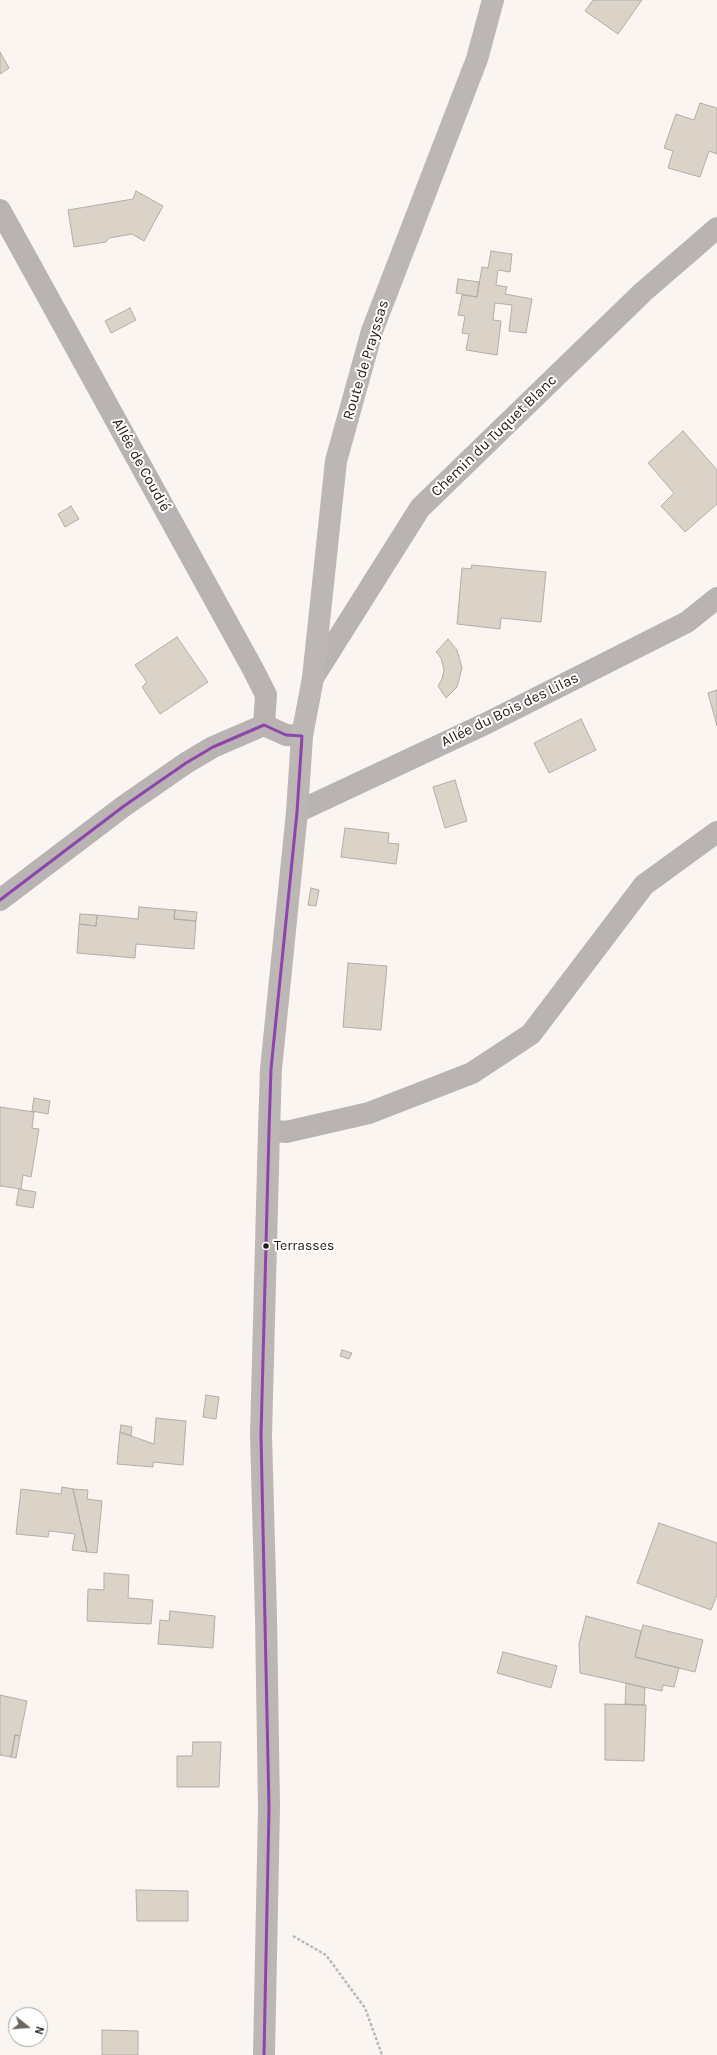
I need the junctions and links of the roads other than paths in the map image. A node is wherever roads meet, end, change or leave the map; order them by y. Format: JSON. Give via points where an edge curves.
{"nodes":[{"id":1,"x":493,"y":0,"type":"edge"},
{"id":2,"x":0,"y":210,"type":"edge"},
{"id":3,"x":717,"y":228,"type":"edge"},
{"id":4,"x":717,"y":598,"type":"edge"},
{"id":5,"x":313,"y":678,"type":"junction"},
{"id":6,"x":264,"y":725,"type":"junction"},
{"id":7,"x":302,"y":736,"type":"junction"},
{"id":8,"x":298,"y":812,"type":"junction"},
{"id":9,"x":717,"y":832,"type":"edge"},
{"id":10,"x":0,"y":900,"type":"edge"},
{"id":11,"x":269,"y":1130,"type":"junction"},
{"id":12,"x":264,"y":2055,"type":"edge"}],
"edges":[{"from":1,"to":5,"type":"main road","name":"Route de Prayssas","via":[[477,59],[372,331],[336,461]]},
{"from":2,"to":6,"type":"street","name":"Allée de Coudié","via":[[254,671],[266,695]]},
{"from":3,"to":5,"type":"street","name":"Chemin du Tuquet Blanc","via":[[643,292],[420,508]]},
{"from":4,"to":8,"type":"street","name":"Allée du Bois des Lilas","via":[[688,622],[487,723]]},
{"from":5,"to":7,"type":"main road","name":"Route de Prayssas"},
{"from":6,"to":7,"type":"street","via":[[286,735]]},
{"from":6,"to":10,"type":"street","via":[[213,747],[186,763],[124,806]]},
{"from":7,"to":8,"type":"main road","name":"Route de Prayssas"},
{"from":8,"to":11,"type":"main road","name":"Route de Prayssas","via":[[271,1069]]},
{"from":9,"to":11,"type":"street","via":[[644,885],[531,1034],[472,1073],[369,1113],[286,1132]]},
{"from":11,"to":12,"type":"main road","name":"Route de Prayssas","via":[[261,1435],[269,1808]]}]}
